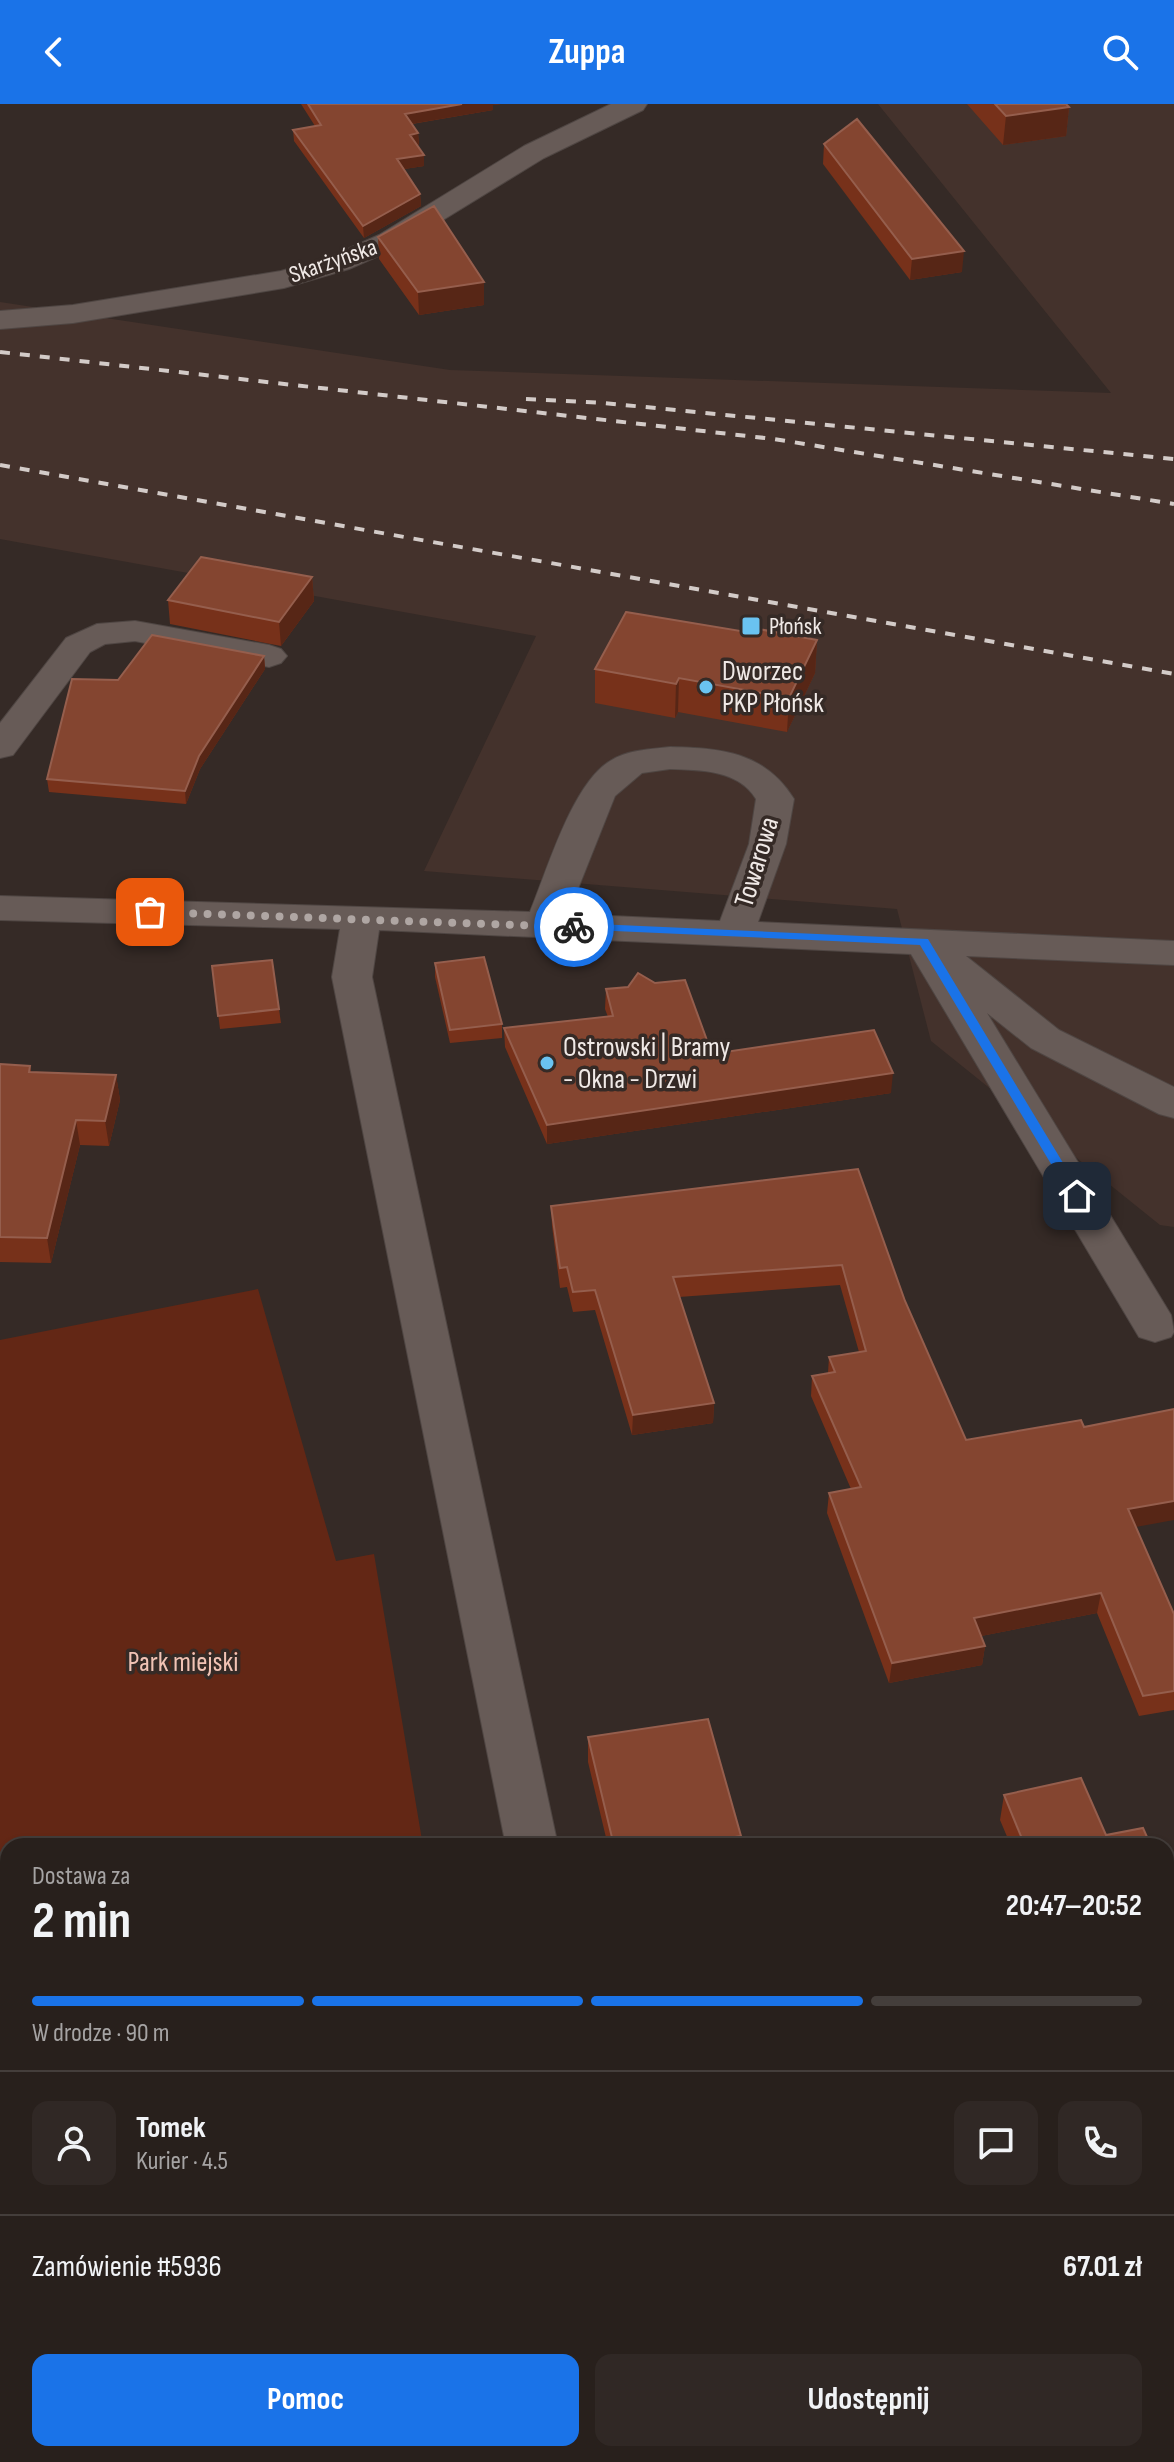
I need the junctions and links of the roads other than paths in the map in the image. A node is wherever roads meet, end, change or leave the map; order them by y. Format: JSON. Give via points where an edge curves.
{"nodes":[{"id":1,"x":633,"y":104,"type":"edge"},
{"id":2,"x":0,"y":320,"type":"edge"},
{"id":3,"x":269,"y":656,"type":"dead end"},
{"id":4,"x":0,"y":747,"type":"edge"},
{"id":5,"x":0,"y":908,"type":"edge"},
{"id":6,"x":361,"y":917,"type":"junction"},
{"id":7,"x":544,"y":925,"type":"junction"},
{"id":8,"x":734,"y":934,"type":"junction"},
{"id":9,"x":924,"y":942,"type":"junction"},
{"id":10,"x":1174,"y":953,"type":"edge"},
{"id":11,"x":1174,"y":1104,"type":"edge"},
{"id":12,"x":1155,"y":1326,"type":"dead end"},
{"id":13,"x":530,"y":1838,"type":"edge"}],
"edges":[{"from":1,"to":2,"type":"street","name":"Skarżyńska","via":[[534,152],[389,241],[339,263],[284,279],[73,314]]},
{"from":3,"to":4,"type":"street","via":[[135,631],[97,634],[78,645]]},
{"from":5,"to":6,"type":"street","name":"Towarowa"},
{"from":6,"to":7,"type":"street","name":"Towarowa"},
{"from":6,"to":13,"type":"street","via":[[352,977]]},
{"from":7,"to":8,"type":"street","name":"Towarowa"},
{"from":7,"to":8,"type":"street","name":"Towarowa","via":[[597,794],[611,776],[634,764],[690,759],[733,765],[757,775],[775,799],[775,820]]},
{"from":8,"to":9,"type":"street","name":"Towarowa"},
{"from":9,"to":10,"type":"street","name":"Towarowa"},
{"from":9,"to":11,"type":"street","via":[[1045,1039]]},
{"from":9,"to":12,"type":"street"}]}
